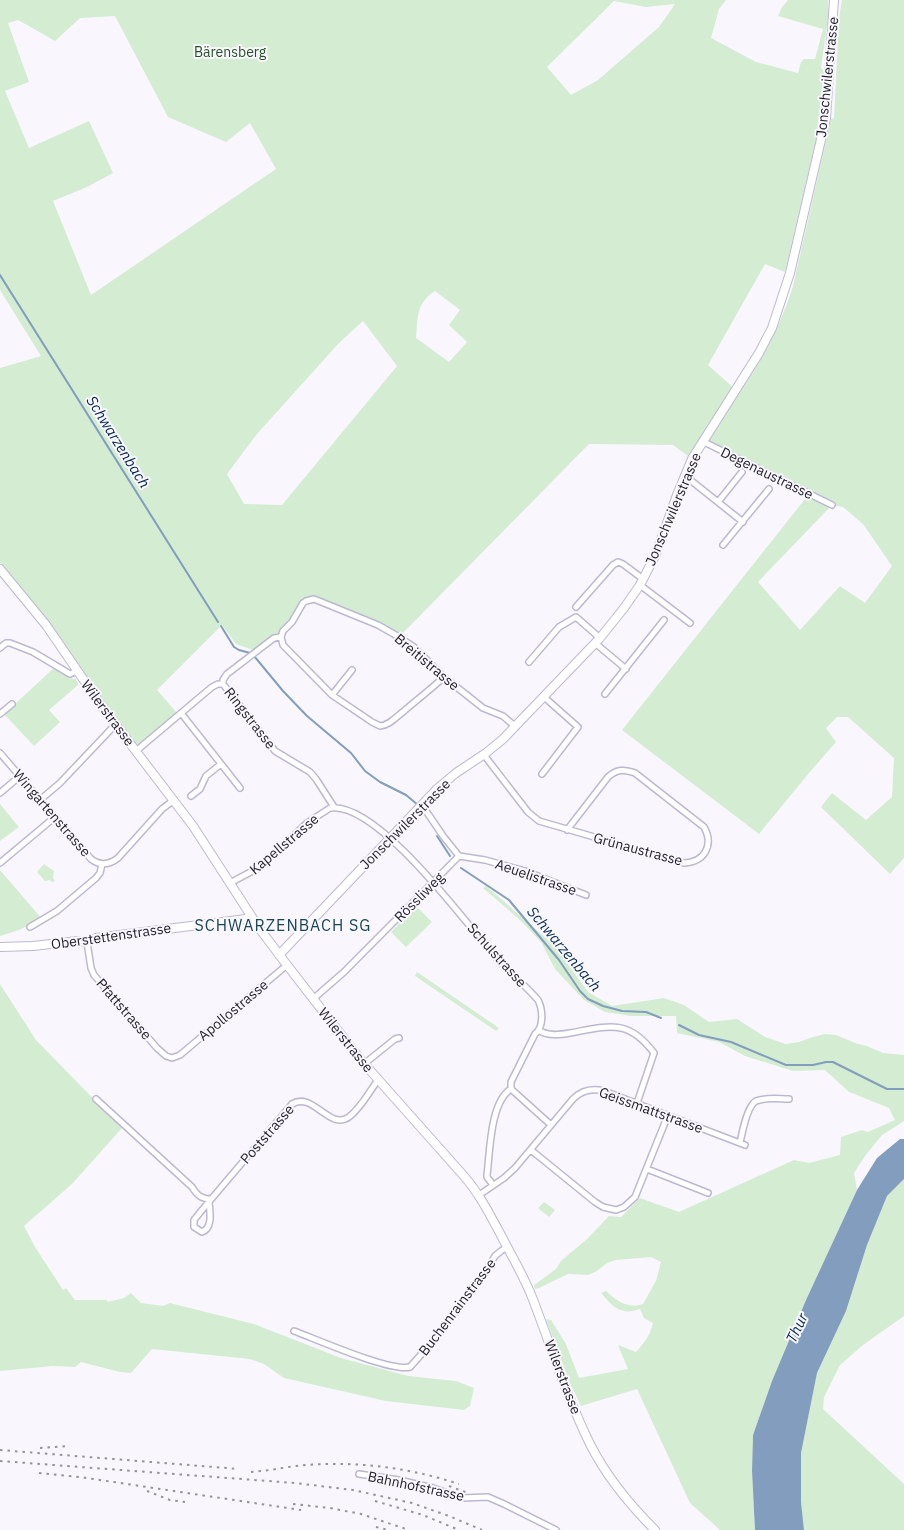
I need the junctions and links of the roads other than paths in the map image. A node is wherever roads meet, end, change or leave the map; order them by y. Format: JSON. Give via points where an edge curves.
{"nodes":[{"id":1,"x":834,"y":0,"type":"edge"},
{"id":2,"x":702,"y":441,"type":"junction"},
{"id":3,"x":742,"y":472,"type":"dead end"},
{"id":4,"x":684,"y":476,"type":"junction"},
{"id":5,"x":769,"y":489,"type":"dead end"},
{"id":6,"x":718,"y":502,"type":"junction"},
{"id":7,"x":832,"y":505,"type":"dead end"},
{"id":8,"x":743,"y":522,"type":"junction"},
{"id":9,"x":723,"y":546,"type":"dead end"},
{"id":10,"x":0,"y":569,"type":"edge"},
{"id":11,"x":642,"y":582,"type":"junction"},
{"id":12,"x":576,"y":607,"type":"dead end"},
{"id":13,"x":664,"y":620,"type":"dead end"},
{"id":14,"x":690,"y":623,"type":"dead end"},
{"id":15,"x":281,"y":637,"type":"junction"},
{"id":16,"x":598,"y":640,"type":"junction"},
{"id":17,"x":1,"y":646,"type":"edge"},
{"id":18,"x":529,"y":662,"type":"dead end"},
{"id":19,"x":626,"y":669,"type":"junction"},
{"id":20,"x":352,"y":670,"type":"dead end"},
{"id":21,"x":77,"y":671,"type":"junction"},
{"id":22,"x":444,"y":677,"type":"junction"},
{"id":23,"x":223,"y":684,"type":"junction"},
{"id":24,"x":605,"y":694,"type":"dead end"},
{"id":25,"x":332,"y":695,"type":"junction"},
{"id":26,"x":544,"y":697,"type":"junction"},
{"id":27,"x":12,"y":704,"type":"dead end"},
{"id":28,"x":181,"y":713,"type":"junction"},
{"id":29,"x":0,"y":714,"type":"edge"},
{"id":30,"x":115,"y":725,"type":"junction"},
{"id":31,"x":516,"y":726,"type":"junction"},
{"id":32,"x":136,"y":751,"type":"junction"},
{"id":33,"x":0,"y":752,"type":"edge"},
{"id":34,"x":484,"y":755,"type":"junction"},
{"id":35,"x":221,"y":764,"type":"junction"},
{"id":36,"x":542,"y":774,"type":"dead end"},
{"id":37,"x":20,"y":776,"type":"junction"},
{"id":38,"x":240,"y":788,"type":"dead end"},
{"id":39,"x":0,"y":794,"type":"edge"},
{"id":40,"x":191,"y":796,"type":"dead end"},
{"id":41,"x":40,"y":800,"type":"junction"},
{"id":42,"x":174,"y":800,"type":"junction"},
{"id":43,"x":422,"y":805,"type":"junction"},
{"id":44,"x":334,"y":807,"type":"junction"},
{"id":45,"x":55,"y":817,"type":"junction"},
{"id":46,"x":567,"y":830,"type":"junction"},
{"id":47,"x":390,"y":838,"type":"junction"},
{"id":48,"x":458,"y":856,"type":"junction"},
{"id":49,"x":0,"y":863,"type":"edge"},
{"id":50,"x":102,"y":864,"type":"junction"},
{"id":51,"x":434,"y":882,"type":"junction"},
{"id":52,"x":230,"y":883,"type":"junction"},
{"id":53,"x":586,"y":895,"type":"dead end"},
{"id":54,"x":251,"y":916,"type":"junction"},
{"id":55,"x":30,"y":927,"type":"dead end"},
{"id":56,"x":87,"y":942,"type":"junction"},
{"id":57,"x":0,"y":947,"type":"edge"},
{"id":58,"x":279,"y":955,"type":"junction"},
{"id":59,"x":287,"y":965,"type":"junction"},
{"id":60,"x":312,"y":999,"type":"junction"},
{"id":61,"x":540,"y":1031,"type":"junction"},
{"id":62,"x":399,"y":1038,"type":"dead end"},
{"id":63,"x":180,"y":1055,"type":"joint"},
{"id":64,"x":364,"y":1064,"type":"junction"},
{"id":65,"x":378,"y":1080,"type":"junction"},
{"id":66,"x":511,"y":1089,"type":"junction"},
{"id":67,"x":96,"y":1098,"type":"dead end"},
{"id":68,"x":789,"y":1099,"type":"dead end"},
{"id":69,"x":637,"y":1103,"type":"junction"},
{"id":70,"x":668,"y":1115,"type":"junction"},
{"id":71,"x":551,"y":1125,"type":"junction"},
{"id":72,"x":531,"y":1150,"type":"junction"},
{"id":73,"x":647,"y":1169,"type":"junction"},
{"id":74,"x":493,"y":1186,"type":"junction"},
{"id":75,"x":708,"y":1193,"type":"dead end"},
{"id":76,"x":479,"y":1195,"type":"junction"},
{"id":77,"x":210,"y":1201,"type":"junction"},
{"id":78,"x":507,"y":1247,"type":"junction"},
{"id":79,"x":294,"y":1331,"type":"dead end"},
{"id":80,"x":359,"y":1474,"type":"dead end"},
{"id":81,"x":556,"y":1530,"type":"edge"},
{"id":82,"x":655,"y":1530,"type":"edge"}],
"edges":[{"from":1,"to":2,"type":"street","name":"Jonschwilerstrasse","via":[[826,118],[786,288],[759,353]]},
{"from":2,"to":4,"type":"street","name":"Jonschwilerstrasse"},
{"from":2,"to":7,"type":"street","name":"Degenaustrasse"},
{"from":3,"to":6,"type":"street"},
{"from":4,"to":6,"type":"street"},
{"from":4,"to":11,"type":"street","name":"Jonschwilerstrasse","via":[[656,554]]},
{"from":5,"to":8,"type":"street"},
{"from":6,"to":8,"type":"street"},
{"from":8,"to":9,"type":"street"},
{"from":10,"to":21,"type":"street","name":"Wilerstrasse","via":[[41,619]]},
{"from":11,"to":12,"type":"street","via":[[618,562]]},
{"from":11,"to":14,"type":"street"},
{"from":11,"to":16,"type":"street","name":"Jonschwilerstrasse"},
{"from":13,"to":19,"type":"street"},
{"from":15,"to":22,"type":"street","name":"Breitistrasse","via":[[304,603],[318,600],[399,637]]},
{"from":15,"to":23,"type":"street","name":"Breitistrasse","via":[[274,638],[227,674]]},
{"from":15,"to":25,"type":"street","via":[[283,645]]},
{"from":16,"to":18,"type":"street","via":[[576,617],[559,627]]},
{"from":16,"to":19,"type":"street"},
{"from":16,"to":26,"type":"street","name":"Jonschwilerstrasse"},
{"from":17,"to":21,"type":"street","via":[[10,643],[33,652],[70,674]]},
{"from":19,"to":24,"type":"street"},
{"from":20,"to":25,"type":"street"},
{"from":21,"to":30,"type":"street","name":"Wilerstrasse"},
{"from":22,"to":25,"type":"street","via":[[383,726],[378,726]]},
{"from":22,"to":31,"type":"street","name":"Breitistrasse","via":[[483,708],[504,716]]},
{"from":23,"to":28,"type":"street","name":"Ringstrasse","via":[[212,687]]},
{"from":23,"to":44,"type":"street","name":"Ringstrasse","via":[[275,751],[310,772]]},
{"from":26,"to":31,"type":"street","name":"Jonschwilerstrasse"},
{"from":26,"to":36,"type":"street","via":[[578,728]]},
{"from":27,"to":29,"type":"street"},
{"from":28,"to":32,"type":"street","name":"Ringstrasse"},
{"from":28,"to":35,"type":"street"},
{"from":30,"to":32,"type":"street","name":"Wilerstrasse"},
{"from":30,"to":41,"type":"street"},
{"from":31,"to":34,"type":"street","name":"Jonschwilerstrasse"},
{"from":32,"to":42,"type":"street","name":"Wilerstrasse"},
{"from":33,"to":37,"type":"street","name":"Wingartenstrasse"},
{"from":34,"to":43,"type":"street","name":"Jonschwilerstrasse","via":[[456,773]]},
{"from":34,"to":46,"type":"street","name":"Grünaustrasse","via":[[533,817]]},
{"from":35,"to":38,"type":"street"},
{"from":35,"to":40,"type":"street","via":[[206,776],[200,789]]},
{"from":37,"to":39,"type":"street"},
{"from":37,"to":41,"type":"street","name":"Wingartenstrasse"},
{"from":41,"to":45,"type":"street","name":"Wingartenstrasse"},
{"from":42,"to":50,"type":"street","name":"Wingartenstrasse","via":[[118,858]]},
{"from":42,"to":52,"type":"street","name":"Wilerstrasse"},
{"from":43,"to":47,"type":"street","name":"Jonschwilerstrasse"},
{"from":43,"to":48,"type":"street"},
{"from":44,"to":47,"type":"street","name":"Kapellstrasse","via":[[358,815]]},
{"from":44,"to":52,"type":"street","name":"Kapellstrasse","via":[[308,823],[260,867]]},
{"from":45,"to":49,"type":"street"},
{"from":45,"to":50,"type":"street","name":"Wingartenstrasse","via":[[91,859]]},
{"from":46,"to":46,"type":"street","name":"Grünaustrasse","via":[[684,863],[699,858],[709,842],[704,827],[627,770],[618,770],[608,777]]},
{"from":47,"to":51,"type":"street","name":"Schulstrasse"},
{"from":47,"to":58,"type":"street","name":"Jonschwilerstrasse"},
{"from":48,"to":51,"type":"street","name":"Rössliweg"},
{"from":48,"to":53,"type":"street","name":"Aeuelistrasse","via":[[525,871]]},
{"from":50,"to":55,"type":"street","via":[[96,878],[57,911]]},
{"from":51,"to":60,"type":"street","name":"Rössliweg","via":[[344,972]]},
{"from":51,"to":61,"type":"street","name":"Schulstrasse","via":[[499,960],[538,1000],[542,1016]]},
{"from":52,"to":54,"type":"street","name":"Wilerstrasse"},
{"from":54,"to":56,"type":"street","name":"Oberstettenstrasse","via":[[96,938]]},
{"from":54,"to":58,"type":"street","name":"Wilerstrasse"},
{"from":56,"to":57,"type":"street","name":"Oberstettenstrasse"},
{"from":56,"to":63,"type":"street","name":"Pfattstrasse","via":[[91,968],[97,979],[166,1056]]},
{"from":58,"to":59,"type":"street","name":"Wilerstrasse"},
{"from":59,"to":60,"type":"street","name":"Wilerstrasse"},
{"from":59,"to":63,"type":"street","name":"Apollostrasse"},
{"from":60,"to":64,"type":"street","name":"Wilerstrasse"},
{"from":61,"to":66,"type":"street","via":[[535,1034],[511,1082]]},
{"from":61,"to":69,"type":"street","via":[[565,1034],[613,1027],[634,1032],[654,1053]]},
{"from":62,"to":64,"type":"street"},
{"from":64,"to":65,"type":"street","name":"Wilerstrasse"},
{"from":65,"to":76,"type":"street","name":"Wilerstrasse"},
{"from":65,"to":77,"type":"street","name":"Poststrasse","via":[[354,1112],[342,1120],[331,1118],[303,1101],[292,1104]]},
{"from":66,"to":71,"type":"street"},
{"from":66,"to":74,"type":"street","via":[[496,1109],[493,1124],[487,1175]]},
{"from":67,"to":77,"type":"street","via":[[198,1196]]},
{"from":68,"to":70,"type":"street","name":"Geissmattstrasse","via":[[764,1099],[752,1104],[742,1144]]},
{"from":69,"to":70,"type":"street","name":"Geissmattstrasse"},
{"from":69,"to":71,"type":"street","name":"Geissmattstrasse","via":[[597,1089],[586,1090],[573,1098]]},
{"from":70,"to":73,"type":"street"},
{"from":71,"to":72,"type":"street","name":"Geissmattstrasse"},
{"from":72,"to":73,"type":"street","via":[[593,1201],[609,1209],[624,1208],[631,1202]]},
{"from":72,"to":74,"type":"street","name":"Geissmattstrasse"},
{"from":73,"to":75,"type":"street"},
{"from":74,"to":76,"type":"street","name":"Geissmattstrasse"},
{"from":76,"to":78,"type":"street","name":"Wilerstrasse"},
{"from":77,"to":77,"type":"street","name":"Poststrasse","via":[[194,1220],[198,1231],[202,1232],[209,1226]]},
{"from":78,"to":79,"type":"street","name":"Buchenrainstrasse","via":[[495,1256],[443,1330],[410,1367],[396,1367],[366,1358]]},
{"from":78,"to":82,"type":"street","name":"Wilerstrasse","via":[[532,1296],[569,1396],[592,1446],[618,1488]]},
{"from":80,"to":81,"type":"street","name":"Bahnhofstrasse","via":[[399,1480],[462,1498],[488,1497]]}]}
